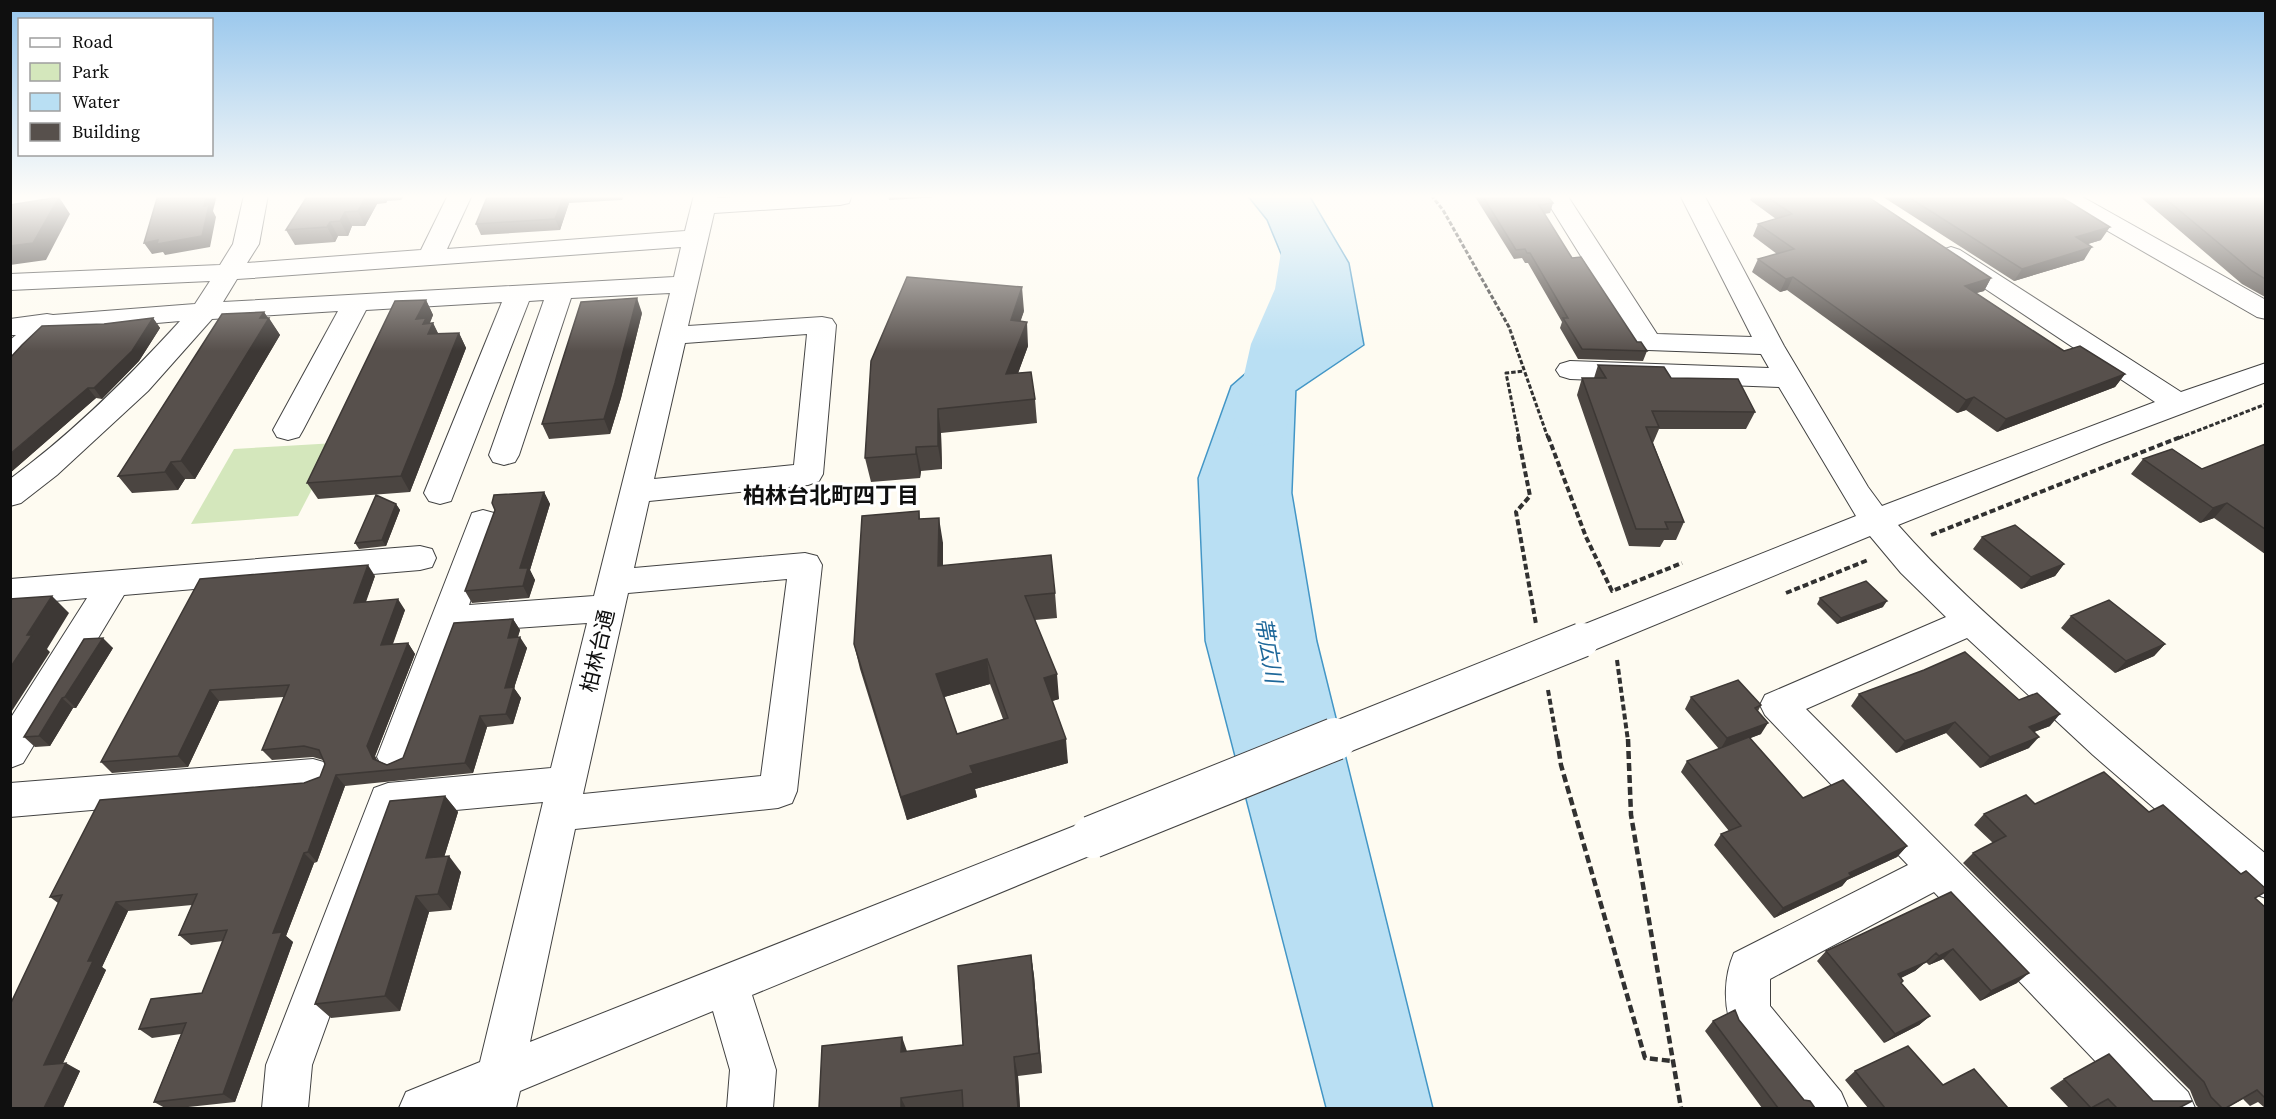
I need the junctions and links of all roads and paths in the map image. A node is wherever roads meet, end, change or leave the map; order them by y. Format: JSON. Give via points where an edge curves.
{"nodes":[{"id":1,"x":244,"y":247,"type":"edge"},
{"id":2,"x":435,"y":247,"type":"edge"},
{"id":3,"x":490,"y":247,"type":"edge"},
{"id":4,"x":693,"y":247,"type":"edge"},
{"id":5,"x":1464,"y":247,"type":"edge"},
{"id":6,"x":1588,"y":247,"type":"edge"},
{"id":7,"x":1719,"y":247,"type":"edge"},
{"id":8,"x":1939,"y":247,"type":"edge"},
{"id":9,"x":2153,"y":247,"type":"edge"},
{"id":10,"x":430,"y":257,"type":"junction"},
{"id":11,"x":229,"y":272,"type":"junction"},
{"id":12,"x":10,"y":282,"type":"edge"},
{"id":13,"x":684,"y":284,"type":"junction"},
{"id":14,"x":560,"y":291,"type":"junction"},
{"id":15,"x":519,"y":293,"type":"junction"},
{"id":16,"x":357,"y":303,"type":"junction"},
{"id":17,"x":204,"y":311,"type":"junction"},
{"id":18,"x":2265,"y":311,"type":"edge"},
{"id":19,"x":47,"y":322,"type":"junction"},
{"id":20,"x":10,"y":327,"type":"edge"},
{"id":21,"x":672,"y":336,"type":"junction"},
{"id":22,"x":1648,"y":342,"type":"junction"},
{"id":23,"x":1770,"y":346,"type":"junction"},
{"id":24,"x":10,"y":355,"type":"edge"},
{"id":25,"x":1570,"y":370,"type":"dead end"},
{"id":26,"x":1524,"y":371,"type":"junction"},
{"id":27,"x":1662,"y":372,"type":"junction"},
{"id":28,"x":2265,"y":372,"type":"edge"},
{"id":29,"x":1787,"y":378,"type":"junction"},
{"id":30,"x":2176,"y":403,"type":"junction"},
{"id":31,"x":288,"y":430,"type":"dead end"},
{"id":32,"x":504,"y":455,"type":"dead end"},
{"id":33,"x":635,"y":492,"type":"junction"},
{"id":34,"x":440,"y":493,"type":"dead end"},
{"id":35,"x":10,"y":495,"type":"edge"},
{"id":36,"x":483,"y":521,"type":"dead end"},
{"id":37,"x":1876,"y":521,"type":"junction"},
{"id":38,"x":420,"y":558,"type":"dead end"},
{"id":39,"x":1690,"y":560,"type":"dead end"},
{"id":40,"x":113,"y":584,"type":"junction"},
{"id":41,"x":10,"y":592,"type":"edge"},
{"id":42,"x":611,"y":595,"type":"junction"},
{"id":43,"x":447,"y":620,"type":"junction"},
{"id":44,"x":1971,"y":621,"type":"junction"},
{"id":45,"x":1536,"y":627,"type":"dead end"},
{"id":46,"x":1547,"y":684,"type":"dead end"},
{"id":47,"x":10,"y":752,"type":"edge"},
{"id":48,"x":396,"y":757,"type":"dead end"},
{"id":49,"x":313,"y":775,"type":"dead end"},
{"id":50,"x":563,"y":799,"type":"junction"},
{"id":51,"x":10,"y":800,"type":"edge"},
{"id":52,"x":1937,"y":870,"type":"junction"},
{"id":53,"x":2265,"y":880,"type":"edge"},
{"id":54,"x":727,"y":986,"type":"junction"},
{"id":55,"x":1672,"y":1061,"type":"dead end"},
{"id":56,"x":496,"y":1093,"type":"edge"},
{"id":57,"x":285,"y":1108,"type":"edge"},
{"id":58,"x":422,"y":1108,"type":"edge"},
{"id":59,"x":750,"y":1108,"type":"edge"},
{"id":60,"x":1825,"y":1108,"type":"edge"},
{"id":61,"x":2172,"y":1108,"type":"edge"}],
"edges":[{"from":1,"to":11,"type":"street"},
{"from":2,"to":10,"type":"street"},
{"from":3,"to":10,"type":"street"},
{"from":4,"to":13,"type":"street","name":"柏林台通"},
{"from":5,"to":26,"type":"path","via":[[1509,327]]},
{"from":6,"to":22,"type":"street"},
{"from":7,"to":23,"type":"street"},
{"from":8,"to":30,"type":"street"},
{"from":9,"to":18,"type":"street"},
{"from":10,"to":11,"type":"street"},
{"from":11,"to":12,"type":"street"},
{"from":11,"to":17,"type":"street"},
{"from":13,"to":14,"type":"street"},
{"from":13,"to":21,"type":"street","name":"柏林台通"},
{"from":14,"to":15,"type":"street"},
{"from":14,"to":32,"type":"street"},
{"from":15,"to":16,"type":"street"},
{"from":15,"to":34,"type":"street"},
{"from":16,"to":17,"type":"street"},
{"from":16,"to":31,"type":"street"},
{"from":17,"to":19,"type":"street"},
{"from":17,"to":35,"type":"street","via":[[138,385]]},
{"from":19,"to":20,"type":"street"},
{"from":19,"to":24,"type":"street"},
{"from":21,"to":33,"type":"street","name":"柏林台通"},
{"from":21,"to":33,"type":"street","via":[[822,325],[807,474]]},
{"from":22,"to":23,"type":"street"},
{"from":22,"to":27,"type":"street"},
{"from":23,"to":29,"type":"street"},
{"from":25,"to":27,"type":"street"},
{"from":26,"to":39,"type":"path","via":[[1586,537],[1612,591]]},
{"from":26,"to":45,"type":"path","via":[[1506,373],[1530,496],[1516,512]]},
{"from":27,"to":29,"type":"street"},
{"from":28,"to":30,"type":"street"},
{"from":29,"to":37,"type":"street"},
{"from":30,"to":37,"type":"street"},
{"from":33,"to":42,"type":"street","name":"柏林台通"},
{"from":36,"to":43,"type":"street"},
{"from":37,"to":44,"type":"street"},
{"from":37,"to":54,"type":"street","bridge":true},
{"from":38,"to":40,"type":"street"},
{"from":40,"to":41,"type":"street"},
{"from":40,"to":47,"type":"street"},
{"from":42,"to":43,"type":"street"},
{"from":42,"to":50,"type":"street","name":"柏林台通"},
{"from":42,"to":50,"type":"street","via":[[805,565],[778,790]]},
{"from":43,"to":48,"type":"street"},
{"from":44,"to":52,"type":"street","via":[[1778,705]]},
{"from":44,"to":53,"type":"street","via":[[2106,744]]},
{"from":46,"to":55,"type":"path","via":[[1561,765],[1645,1058]]},
{"from":49,"to":51,"type":"street"},
{"from":50,"to":56,"type":"street","name":"柏林台通"},
{"from":50,"to":57,"type":"street","via":[[388,800],[289,1065]]},
{"from":52,"to":60,"type":"street","via":[[1749,968],[1748,1013]]},
{"from":52,"to":61,"type":"street"},
{"from":54,"to":56,"type":"street"},
{"from":54,"to":59,"type":"street","via":[[753,1070]]},
{"from":56,"to":58,"type":"street"}]}
